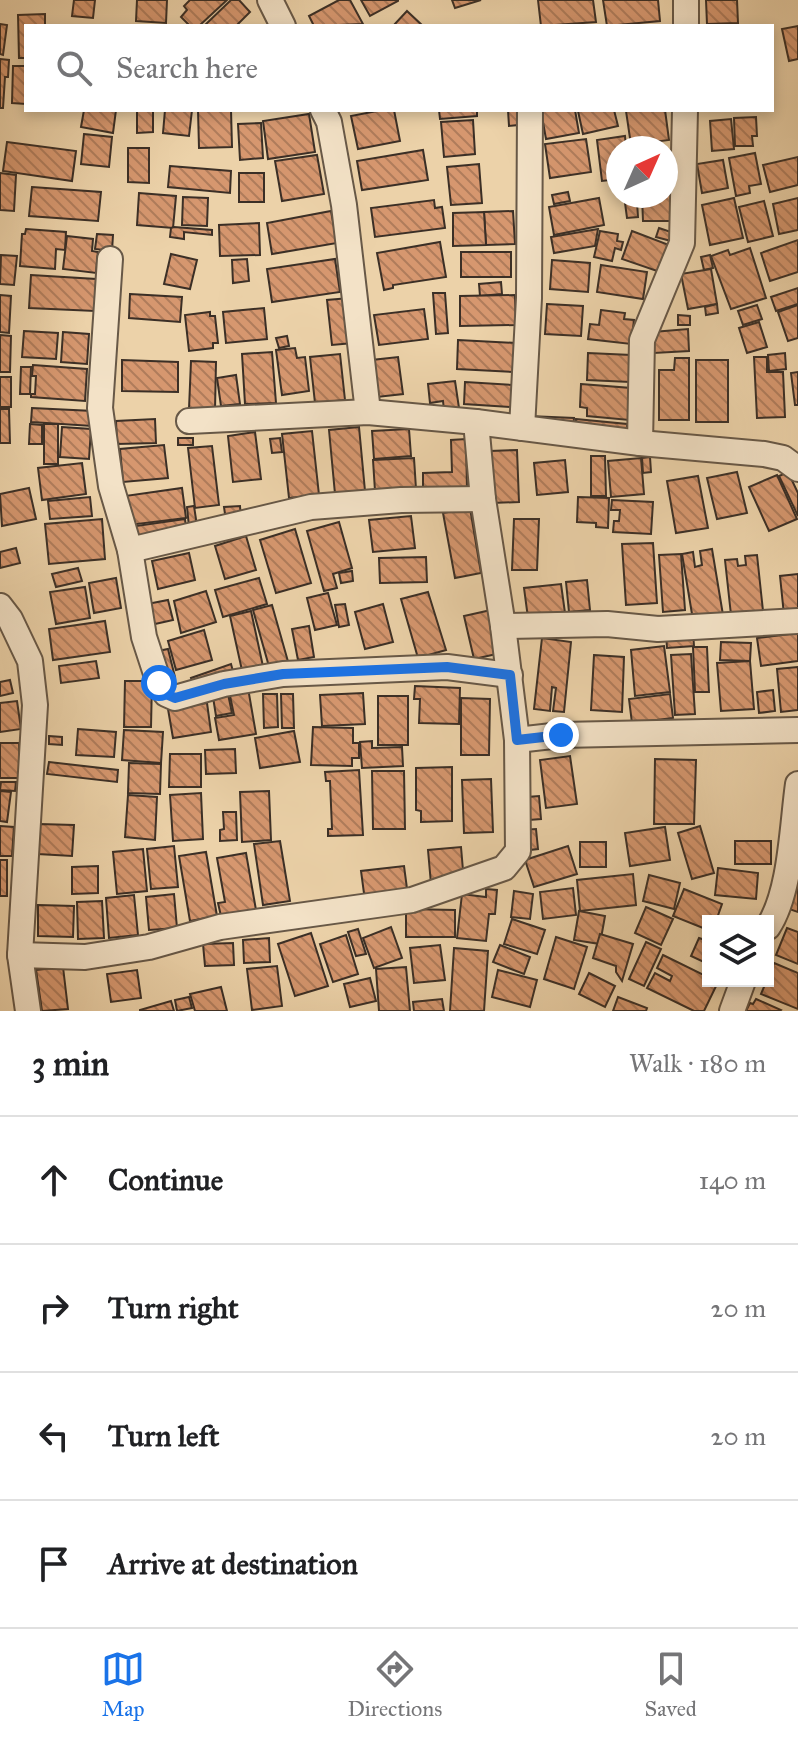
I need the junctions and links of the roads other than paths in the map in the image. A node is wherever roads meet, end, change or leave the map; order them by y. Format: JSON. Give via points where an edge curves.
{"nodes":[{"id":1,"x":270,"y":0,"type":"edge"},
{"id":2,"x":686,"y":0,"type":"edge"},
{"id":3,"x":282,"y":24,"type":"edge"},
{"id":4,"x":686,"y":24,"type":"edge"},
{"id":5,"x":324,"y":112,"type":"edge"},
{"id":6,"x":530,"y":112,"type":"edge"},
{"id":7,"x":685,"y":112,"type":"edge"},
{"id":8,"x":110,"y":259,"type":"dead end"},
{"id":9,"x":368,"y":412,"type":"junction"},
{"id":10,"x":189,"y":421,"type":"dead end"},
{"id":11,"x":476,"y":422,"type":"junction"},
{"id":12,"x":522,"y":428,"type":"junction"},
{"id":13,"x":640,"y":443,"type":"junction"},
{"id":14,"x":798,"y":469,"type":"edge"},
{"id":15,"x":483,"y":499,"type":"junction"},
{"id":16,"x":130,"y":550,"type":"junction"},
{"id":17,"x":0,"y":606,"type":"edge"},
{"id":18,"x":798,"y":621,"type":"edge"},
{"id":19,"x":503,"y":626,"type":"junction"},
{"id":20,"x":510,"y":675,"type":"junction"},
{"id":21,"x":798,"y":730,"type":"edge"},
{"id":22,"x":517,"y":740,"type":"junction"},
{"id":23,"x":798,"y":784,"type":"edge"},
{"id":24,"x":780,"y":921,"type":"edge"},
{"id":25,"x":20,"y":955,"type":"junction"},
{"id":26,"x":741,"y":987,"type":"edge"},
{"id":27,"x":28,"y":1011,"type":"edge"},
{"id":28,"x":732,"y":1011,"type":"edge"}],
"edges":[{"from":1,"to":3,"type":"street"},
{"from":2,"to":4,"type":"street"},
{"from":5,"to":9,"type":"street","via":[[344,205]]},
{"from":6,"to":12,"type":"street"},
{"from":7,"to":13,"type":"street","via":[[682,243],[642,340]]},
{"from":8,"to":16,"type":"street","via":[[100,408],[111,486]]},
{"from":9,"to":10,"type":"street"},
{"from":9,"to":11,"type":"street"},
{"from":11,"to":12,"type":"street"},
{"from":11,"to":15,"type":"street"},
{"from":12,"to":13,"type":"street"},
{"from":13,"to":14,"type":"street","via":[[764,454],[783,458]]},
{"from":15,"to":16,"type":"street","via":[[311,507]]},
{"from":15,"to":19,"type":"street"},
{"from":16,"to":20,"type":"street","via":[[144,637],[159,683],[175,698],[283,674],[447,667]]},
{"from":17,"to":25,"type":"street","via":[[30,661],[35,705]]},
{"from":18,"to":19,"type":"street","via":[[658,629],[607,624]]},
{"from":19,"to":20,"type":"street"},
{"from":20,"to":22,"type":"street"},
{"from":21,"to":22,"type":"street"},
{"from":22,"to":25,"type":"street","via":[[518,851],[494,874],[412,900],[220,927],[149,947],[85,957]]},
{"from":23,"to":24,"type":"street"},
{"from":25,"to":27,"type":"street"},
{"from":26,"to":28,"type":"street"}]}
